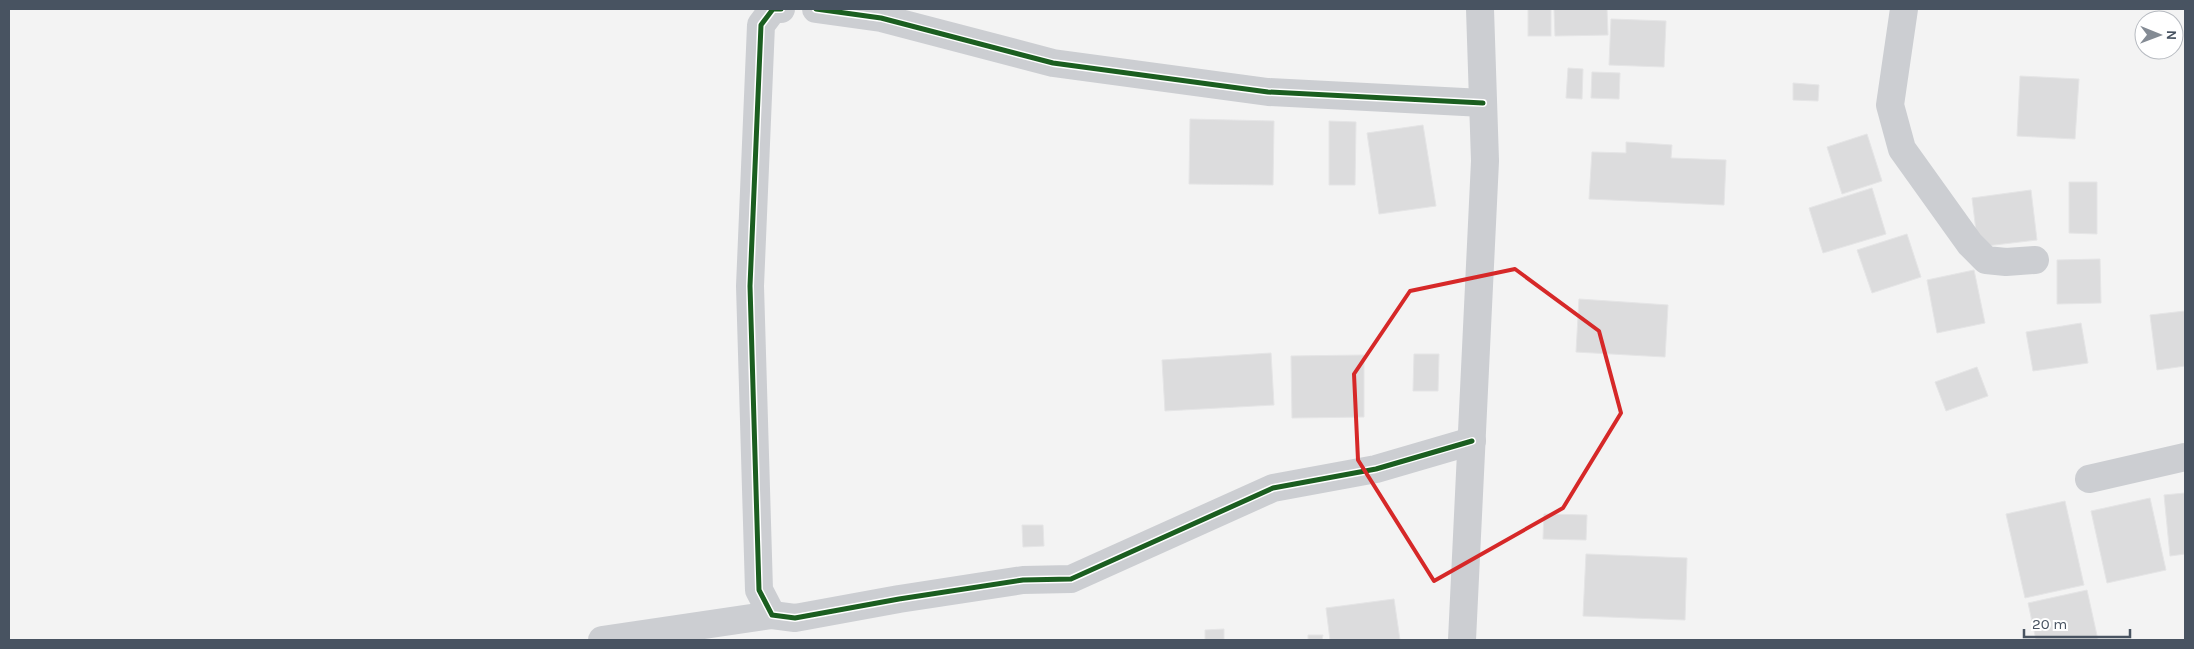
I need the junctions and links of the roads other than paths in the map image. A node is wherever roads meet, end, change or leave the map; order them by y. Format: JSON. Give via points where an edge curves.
{"nodes":[{"id":1,"x":781,"y":9,"type":"edge"},
{"id":2,"x":816,"y":9,"type":"edge"},
{"id":3,"x":1480,"y":9,"type":"edge"},
{"id":4,"x":1904,"y":9,"type":"edge"},
{"id":5,"x":1483,"y":103,"type":"junction"},
{"id":6,"x":2035,"y":260,"type":"dead end"},
{"id":7,"x":1472,"y":441,"type":"junction"},
{"id":8,"x":2185,"y":457,"type":"edge"},
{"id":9,"x":2089,"y":480,"type":"dead end"},
{"id":10,"x":772,"y":615,"type":"junction"},
{"id":11,"x":602,"y":640,"type":"edge"},
{"id":12,"x":1462,"y":640,"type":"edge"}],
"edges":[{"from":1,"to":10,"type":"street","via":[[773,9],[761,25],[750,286],[759,590]]},
{"from":2,"to":5,"type":"street","via":[[881,18],[1053,63],[1268,92]]},
{"from":3,"to":5,"type":"street"},
{"from":4,"to":6,"type":"street","via":[[1890,105],[1902,149],[1970,244],[1986,260]]},
{"from":5,"to":7,"type":"street","via":[[1485,162]]},
{"from":7,"to":10,"type":"street","via":[[1376,469],[1273,488],[1071,579],[1023,580],[795,618]]},
{"from":7,"to":12,"type":"street"},
{"from":8,"to":9,"type":"street"},
{"from":10,"to":11,"type":"street"}]}
